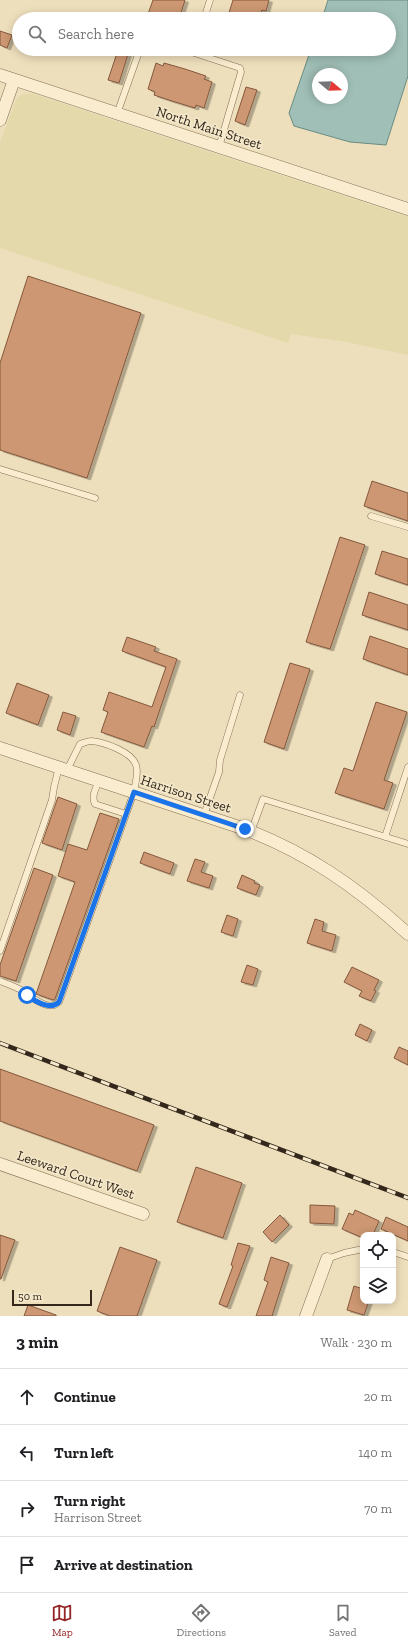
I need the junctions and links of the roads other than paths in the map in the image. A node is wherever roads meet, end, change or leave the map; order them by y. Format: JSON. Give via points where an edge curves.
{"nodes":[{"id":1,"x":210,"y":0,"type":"edge"},
{"id":2,"x":206,"y":12,"type":"edge"},
{"id":3,"x":138,"y":56,"type":"edge"},
{"id":4,"x":208,"y":56,"type":"edge"},
{"id":5,"x":0,"y":75,"type":"edge"},
{"id":6,"x":14,"y":80,"type":"junction"},
{"id":7,"x":117,"y":114,"type":"junction"},
{"id":8,"x":0,"y":120,"type":"edge"},
{"id":9,"x":220,"y":147,"type":"junction"},
{"id":10,"x":408,"y":209,"type":"edge"},
{"id":11,"x":0,"y":468,"type":"edge"},
{"id":12,"x":95,"y":498,"type":"dead end"},
{"id":13,"x":371,"y":516,"type":"dead end"},
{"id":14,"x":408,"y":527,"type":"edge"},
{"id":15,"x":240,"y":694,"type":"dead end"},
{"id":16,"x":0,"y":748,"type":"edge"},
{"id":17,"x":408,"y":766,"type":"edge"},
{"id":18,"x":63,"y":769,"type":"junction"},
{"id":19,"x":99,"y":781,"type":"junction"},
{"id":20,"x":134,"y":792,"type":"junction"},
{"id":21,"x":126,"y":814,"type":"junction"},
{"id":22,"x":204,"y":815,"type":"junction"},
{"id":23,"x":251,"y":832,"type":"junction"},
{"id":24,"x":386,"y":837,"type":"junction"},
{"id":25,"x":408,"y":844,"type":"edge"},
{"id":26,"x":408,"y":934,"type":"edge"},
{"id":27,"x":0,"y":951,"type":"edge"},
{"id":28,"x":0,"y":981,"type":"edge"},
{"id":29,"x":0,"y":1164,"type":"edge"},
{"id":30,"x":143,"y":1214,"type":"dead end"},
{"id":31,"x":360,"y":1250,"type":"edge"},
{"id":32,"x":396,"y":1253,"type":"edge"},
{"id":33,"x":408,"y":1257,"type":"edge"},
{"id":34,"x":327,"y":1259,"type":"joint"},
{"id":35,"x":306,"y":1316,"type":"edge"}],
"edges":[{"from":1,"to":2,"type":"lane"},
{"from":3,"to":7,"type":"lane"},
{"from":4,"to":9,"type":"lane","via":[[240,68],[242,72]]},
{"from":5,"to":6,"type":"street","name":"North Main Street"},
{"from":6,"to":7,"type":"street","name":"North Main Street"},
{"from":6,"to":8,"type":"street"},
{"from":7,"to":9,"type":"street","name":"North Main Street"},
{"from":9,"to":10,"type":"street","name":"North Main Street"},
{"from":11,"to":12,"type":"lane"},
{"from":13,"to":14,"type":"lane"},
{"from":15,"to":22,"type":"lane","via":[[220,760],[219,772]]},
{"from":16,"to":18,"type":"street","name":"Harrison Street"},
{"from":17,"to":24,"type":"lane"},
{"from":18,"to":19,"type":"street","name":"Harrison Street"},
{"from":18,"to":20,"type":"lane","via":[[80,744],[99,742],[134,759],[138,773]]},
{"from":18,"to":27,"type":"lane","via":[[54,787],[52,800]]},
{"from":19,"to":20,"type":"street","name":"Harrison Street"},
{"from":19,"to":21,"type":"lane","via":[[93,795],[95,804]]},
{"from":20,"to":21,"type":"lane"},
{"from":20,"to":22,"type":"street","name":"Harrison Street"},
{"from":21,"to":28,"type":"lane","via":[[57,1005],[52,1006],[34,1000],[20,989]]},
{"from":22,"to":23,"type":"street","name":"Harrison Street"},
{"from":23,"to":24,"type":"lane","via":[[263,799]]},
{"from":23,"to":26,"type":"street","name":"Harrison Street","via":[[308,859],[339,878],[369,899]]},
{"from":24,"to":25,"type":"lane"},
{"from":29,"to":30,"type":"street","name":"Leeward Court West"},
{"from":31,"to":34,"type":"lane"},
{"from":32,"to":33,"type":"lane"},
{"from":34,"to":35,"type":"street"}]}
